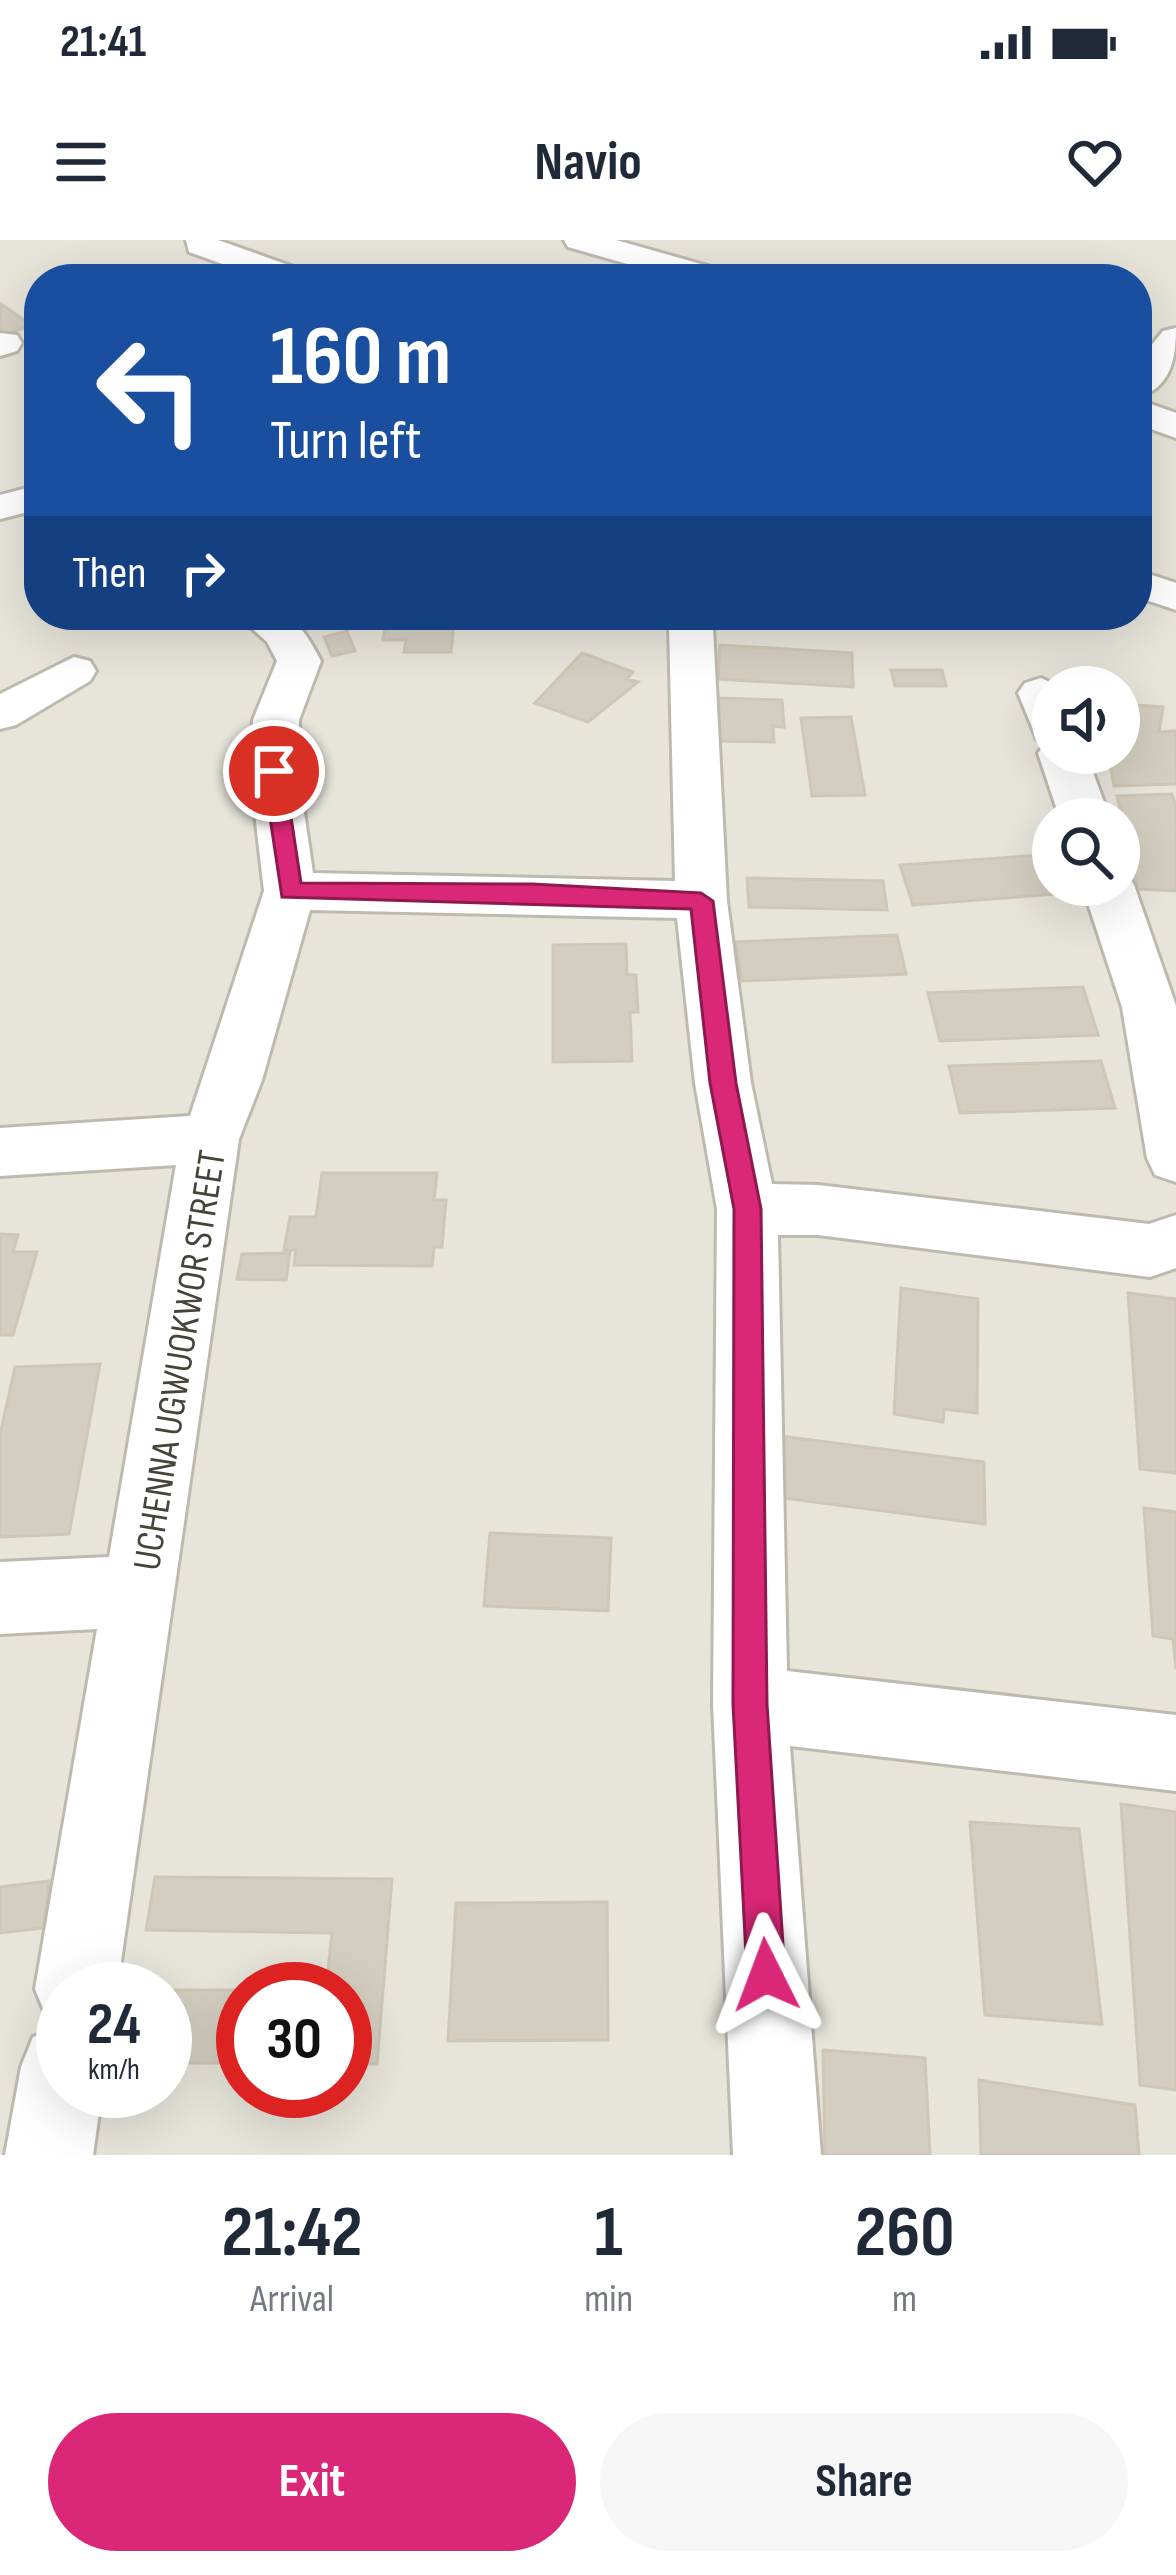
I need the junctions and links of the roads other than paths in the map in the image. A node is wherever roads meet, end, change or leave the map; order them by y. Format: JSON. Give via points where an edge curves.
{"nodes":[{"id":1,"x":202,"y":240,"type":"edge"},
{"id":2,"x":580,"y":240,"type":"edge"},
{"id":3,"x":255,"y":264,"type":"edge"},
{"id":4,"x":664,"y":264,"type":"edge"},
{"id":5,"x":1176,"y":339,"type":"edge"},
{"id":6,"x":1152,"y":368,"type":"edge"},
{"id":7,"x":280,"y":630,"type":"edge"},
{"id":8,"x":691,"y":630,"type":"edge"},
{"id":9,"x":74,"y":671,"type":"dead end"},
{"id":10,"x":0,"y":714,"type":"edge"},
{"id":11,"x":290,"y":891,"type":"junction"},
{"id":12,"x":701,"y":901,"type":"junction"},
{"id":13,"x":1115,"y":906,"type":"edge"},
{"id":14,"x":210,"y":1139,"type":"junction"},
{"id":15,"x":0,"y":1152,"type":"edge"},
{"id":16,"x":1176,"y":1158,"type":"edge"},
{"id":17,"x":747,"y":1209,"type":"junction"},
{"id":18,"x":1176,"y":1241,"type":"edge"},
{"id":19,"x":142,"y":1592,"type":"junction"},
{"id":20,"x":0,"y":1598,"type":"edge"},
{"id":21,"x":750,"y":1704,"type":"junction"},
{"id":22,"x":1176,"y":1754,"type":"edge"},
{"id":23,"x":80,"y":1962,"type":"edge"},
{"id":24,"x":55,"y":2118,"type":"edge"},
{"id":25,"x":49,"y":2155,"type":"edge"},
{"id":26,"x":777,"y":2155,"type":"edge"}],
"edges":[{"from":1,"to":3,"type":"street"},
{"from":2,"to":4,"type":"street"},
{"from":5,"to":6,"type":"street"},
{"from":7,"to":11,"type":"street","name":"UCHENNA UGWUOKWOR STREET","via":[[299,661],[275,737]]},
{"from":8,"to":12,"type":"street"},
{"from":9,"to":10,"type":"street"},
{"from":11,"to":12,"type":"street"},
{"from":11,"to":14,"type":"street","name":"UCHENNA UGWUOKWOR STREET"},
{"from":12,"to":17,"type":"street"},
{"from":13,"to":16,"type":"street","via":[[1150,1006]]},
{"from":14,"to":15,"type":"street"},
{"from":14,"to":19,"type":"street","name":"UCHENNA UGWUOKWOR STREET"},
{"from":17,"to":18,"type":"street","via":[[818,1210],[1150,1251]]},
{"from":17,"to":21,"type":"street"},
{"from":19,"to":20,"type":"street"},
{"from":19,"to":23,"type":"street","name":"UCHENNA UGWUOKWOR STREET"},
{"from":21,"to":22,"type":"street"},
{"from":21,"to":26,"type":"street"},
{"from":24,"to":25,"type":"street"}]}
